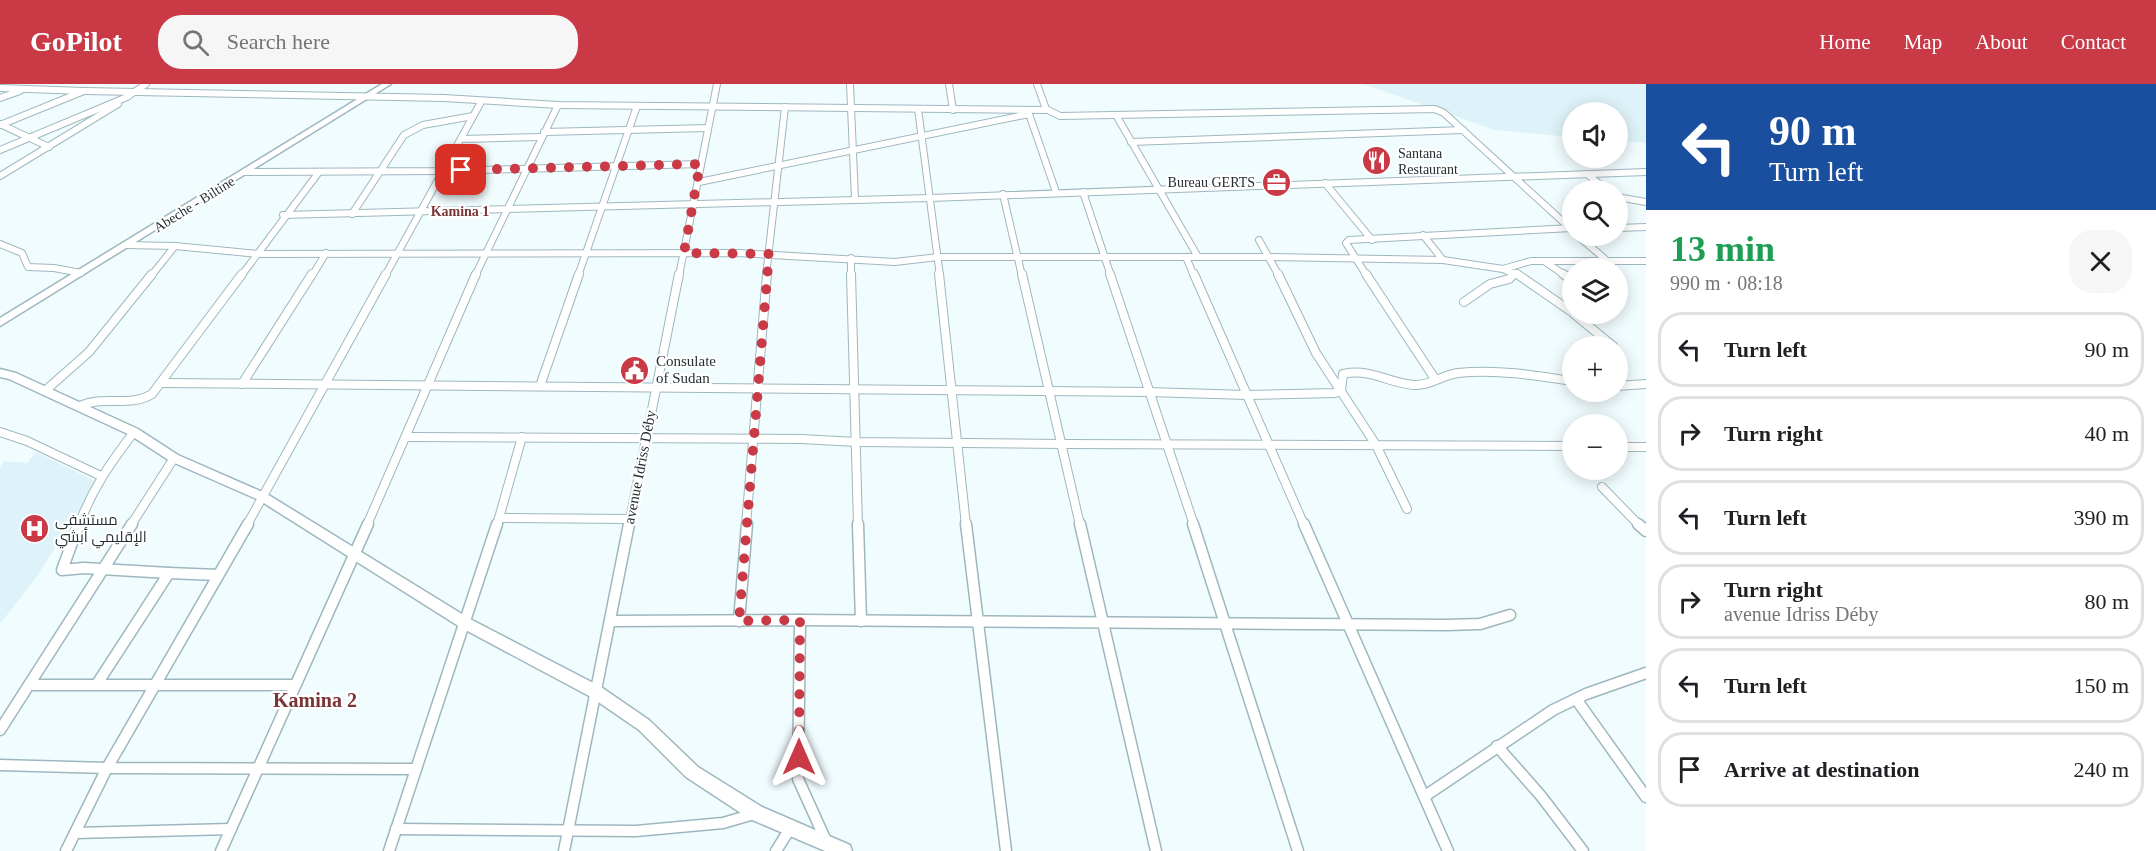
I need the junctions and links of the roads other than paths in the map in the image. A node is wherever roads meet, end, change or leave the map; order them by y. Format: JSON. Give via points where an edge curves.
{"nodes":[{"id":1,"x":146,"y":84,"type":"edge"},
{"id":2,"x":387,"y":84,"type":"edge"},
{"id":3,"x":717,"y":84,"type":"edge"},
{"id":4,"x":850,"y":84,"type":"edge"},
{"id":5,"x":949,"y":84,"type":"edge"},
{"id":6,"x":1037,"y":84,"type":"edge"},
{"id":7,"x":0,"y":88,"type":"edge"},
{"id":8,"x":26,"y":89,"type":"junction"},
{"id":9,"x":84,"y":91,"type":"junction"},
{"id":10,"x":137,"y":91,"type":"junction"},
{"id":11,"x":368,"y":96,"type":"junction"},
{"id":12,"x":127,"y":97,"type":"junction"},
{"id":13,"x":0,"y":98,"type":"edge"},
{"id":14,"x":481,"y":102,"type":"junction"},
{"id":15,"x":558,"y":105,"type":"junction"},
{"id":16,"x":637,"y":106,"type":"junction"},
{"id":17,"x":712,"y":107,"type":"junction"},
{"id":18,"x":785,"y":107,"type":"junction"},
{"id":19,"x":851,"y":109,"type":"junction"},
{"id":20,"x":918,"y":109,"type":"junction"},
{"id":21,"x":953,"y":110,"type":"junction"},
{"id":22,"x":1046,"y":110,"type":"junction"},
{"id":23,"x":1028,"y":112,"type":"junction"},
{"id":24,"x":1116,"y":115,"type":"junction"},
{"id":25,"x":473,"y":116,"type":"junction"},
{"id":26,"x":0,"y":124,"type":"edge"},
{"id":27,"x":708,"y":128,"type":"junction"},
{"id":28,"x":628,"y":130,"type":"junction"},
{"id":29,"x":1463,"y":130,"type":"junction"},
{"id":30,"x":543,"y":135,"type":"junction"},
{"id":31,"x":922,"y":136,"type":"junction"},
{"id":32,"x":30,"y":137,"type":"junction"},
{"id":33,"x":461,"y":139,"type":"junction"},
{"id":34,"x":1131,"y":142,"type":"junction"},
{"id":35,"x":50,"y":147,"type":"junction"},
{"id":36,"x":0,"y":150,"type":"edge"},
{"id":37,"x":853,"y":150,"type":"junction"},
{"id":38,"x":700,"y":164,"type":"junction"},
{"id":39,"x":779,"y":164,"type":"junction"},
{"id":40,"x":616,"y":166,"type":"junction"},
{"id":41,"x":527,"y":168,"type":"junction"},
{"id":42,"x":444,"y":171,"type":"junction"},
{"id":43,"x":245,"y":172,"type":"junction"},
{"id":44,"x":319,"y":172,"type":"junction"},
{"id":45,"x":380,"y":172,"type":"junction"},
{"id":46,"x":1646,"y":172,"type":"edge"},
{"id":47,"x":1587,"y":174,"type":"junction"},
{"id":48,"x":0,"y":176,"type":"edge"},
{"id":49,"x":1515,"y":176,"type":"junction"},
{"id":50,"x":1594,"y":180,"type":"edge"},
{"id":51,"x":699,"y":182,"type":"junction"},
{"id":52,"x":1325,"y":183,"type":"junction"},
{"id":53,"x":1159,"y":190,"type":"junction"},
{"id":54,"x":1056,"y":192,"type":"junction"},
{"id":55,"x":1083,"y":192,"type":"junction"},
{"id":56,"x":1003,"y":194,"type":"junction"},
{"id":57,"x":930,"y":198,"type":"junction"},
{"id":58,"x":855,"y":199,"type":"junction"},
{"id":59,"x":1628,"y":199,"type":"edge"},
{"id":60,"x":774,"y":202,"type":"junction"},
{"id":61,"x":1646,"y":202,"type":"edge"},
{"id":62,"x":693,"y":205,"type":"junction"},
{"id":63,"x":603,"y":207,"type":"junction"},
{"id":64,"x":507,"y":209,"type":"junction"},
{"id":65,"x":418,"y":212,"type":"junction"},
{"id":66,"x":352,"y":214,"type":"junction"},
{"id":67,"x":283,"y":215,"type":"junction"},
{"id":68,"x":1562,"y":220,"type":"edge"},
{"id":69,"x":1646,"y":227,"type":"edge"},
{"id":70,"x":1628,"y":228,"type":"edge"},
{"id":71,"x":1562,"y":229,"type":"edge"},
{"id":72,"x":1423,"y":235,"type":"junction"},
{"id":73,"x":1259,"y":240,"type":"dead end"},
{"id":74,"x":1372,"y":240,"type":"junction"},
{"id":75,"x":0,"y":244,"type":"edge"},
{"id":76,"x":126,"y":245,"type":"junction"},
{"id":77,"x":175,"y":246,"type":"junction"},
{"id":78,"x":1590,"y":246,"type":"edge"},
{"id":79,"x":396,"y":252,"type":"junction"},
{"id":80,"x":485,"y":252,"type":"junction"},
{"id":81,"x":326,"y":253,"type":"junction"},
{"id":82,"x":586,"y":253,"type":"junction"},
{"id":83,"x":684,"y":253,"type":"junction"},
{"id":84,"x":258,"y":254,"type":"junction"},
{"id":85,"x":769,"y":254,"type":"junction"},
{"id":86,"x":938,"y":257,"type":"junction"},
{"id":87,"x":1186,"y":257,"type":"junction"},
{"id":88,"x":1198,"y":257,"type":"junction"},
{"id":89,"x":1270,"y":257,"type":"junction"},
{"id":90,"x":851,"y":258,"type":"junction"},
{"id":91,"x":1018,"y":258,"type":"junction"},
{"id":92,"x":1104,"y":258,"type":"junction"},
{"id":93,"x":1604,"y":258,"type":"edge"},
{"id":94,"x":1356,"y":260,"type":"junction"},
{"id":95,"x":1443,"y":260,"type":"junction"},
{"id":96,"x":1562,"y":260,"type":"edge"},
{"id":97,"x":1628,"y":260,"type":"edge"},
{"id":98,"x":1544,"y":261,"type":"junction"},
{"id":99,"x":1646,"y":261,"type":"edge"},
{"id":100,"x":1503,"y":269,"type":"junction"},
{"id":101,"x":81,"y":273,"type":"junction"},
{"id":102,"x":1515,"y":273,"type":"junction"},
{"id":103,"x":1562,"y":273,"type":"edge"},
{"id":104,"x":1464,"y":302,"type":"dead end"},
{"id":105,"x":1562,"y":305,"type":"edge"},
{"id":106,"x":0,"y":323,"type":"edge"},
{"id":107,"x":1586,"y":324,"type":"edge"},
{"id":108,"x":1601,"y":336,"type":"edge"},
{"id":109,"x":0,"y":373,"type":"edge"},
{"id":110,"x":1436,"y":379,"type":"junction"},
{"id":111,"x":1562,"y":380,"type":"edge"},
{"id":112,"x":161,"y":383,"type":"junction"},
{"id":113,"x":242,"y":384,"type":"junction"},
{"id":114,"x":1646,"y":384,"type":"edge"},
{"id":115,"x":428,"y":385,"type":"junction"},
{"id":116,"x":1628,"y":385,"type":"edge"},
{"id":117,"x":323,"y":386,"type":"junction"},
{"id":118,"x":540,"y":386,"type":"junction"},
{"id":119,"x":656,"y":387,"type":"junction"},
{"id":120,"x":757,"y":388,"type":"junction"},
{"id":121,"x":46,"y":390,"type":"junction"},
{"id":122,"x":854,"y":390,"type":"junction"},
{"id":123,"x":952,"y":390,"type":"junction"},
{"id":124,"x":1049,"y":391,"type":"junction"},
{"id":125,"x":1341,"y":391,"type":"junction"},
{"id":126,"x":1149,"y":392,"type":"junction"},
{"id":127,"x":1247,"y":395,"type":"junction"},
{"id":128,"x":80,"y":406,"type":"junction"},
{"id":129,"x":0,"y":432,"type":"edge"},
{"id":130,"x":134,"y":432,"type":"junction"},
{"id":131,"x":407,"y":437,"type":"junction"},
{"id":132,"x":522,"y":437,"type":"junction"},
{"id":133,"x":752,"y":439,"type":"junction"},
{"id":134,"x":646,"y":440,"type":"junction"},
{"id":135,"x":856,"y":442,"type":"junction"},
{"id":136,"x":956,"y":443,"type":"junction"},
{"id":137,"x":1062,"y":444,"type":"junction"},
{"id":138,"x":1166,"y":444,"type":"junction"},
{"id":139,"x":1268,"y":444,"type":"junction"},
{"id":140,"x":1376,"y":444,"type":"junction"},
{"id":141,"x":1562,"y":446,"type":"edge"},
{"id":142,"x":1628,"y":447,"type":"edge"},
{"id":143,"x":1646,"y":447,"type":"edge"},
{"id":144,"x":174,"y":458,"type":"junction"},
{"id":145,"x":101,"y":476,"type":"junction"},
{"id":146,"x":1602,"y":487,"type":"dead end"},
{"id":147,"x":262,"y":497,"type":"junction"},
{"id":148,"x":1407,"y":509,"type":"dead end"},
{"id":149,"x":499,"y":518,"type":"junction"},
{"id":150,"x":629,"y":519,"type":"junction"},
{"id":151,"x":1646,"y":531,"type":"edge"},
{"id":152,"x":355,"y":554,"type":"junction"},
{"id":153,"x":103,"y":569,"type":"junction"},
{"id":154,"x":169,"y":573,"type":"junction"},
{"id":155,"x":218,"y":575,"type":"junction"},
{"id":156,"x":1510,"y":615,"type":"dead end"},
{"id":157,"x":800,"y":620,"type":"junction"},
{"id":158,"x":610,"y":621,"type":"junction"},
{"id":159,"x":739,"y":621,"type":"junction"},
{"id":160,"x":861,"y":621,"type":"junction"},
{"id":161,"x":465,"y":622,"type":"junction"},
{"id":162,"x":978,"y":623,"type":"junction"},
{"id":163,"x":1102,"y":623,"type":"junction"},
{"id":164,"x":1225,"y":624,"type":"junction"},
{"id":165,"x":1350,"y":624,"type":"junction"},
{"id":166,"x":1646,"y":673,"type":"edge"},
{"id":167,"x":97,"y":684,"type":"junction"},
{"id":168,"x":29,"y":685,"type":"junction"},
{"id":169,"x":156,"y":685,"type":"junction"},
{"id":170,"x":295,"y":685,"type":"junction"},
{"id":171,"x":596,"y":692,"type":"junction"},
{"id":172,"x":1576,"y":699,"type":"junction"},
{"id":173,"x":0,"y":730,"type":"edge"},
{"id":174,"x":1497,"y":746,"type":"junction"},
{"id":175,"x":0,"y":765,"type":"edge"},
{"id":176,"x":107,"y":768,"type":"junction"},
{"id":177,"x":257,"y":769,"type":"junction"},
{"id":178,"x":415,"y":769,"type":"junction"},
{"id":179,"x":1425,"y":796,"type":"junction"},
{"id":180,"x":1646,"y":797,"type":"edge"},
{"id":181,"x":756,"y":813,"type":"junction"},
{"id":182,"x":791,"y":827,"type":"junction"},
{"id":183,"x":231,"y":829,"type":"junction"},
{"id":184,"x":396,"y":829,"type":"junction"},
{"id":185,"x":568,"y":830,"type":"junction"},
{"id":186,"x":75,"y":833,"type":"junction"},
{"id":187,"x":827,"y":843,"type":"junction"},
{"id":188,"x":66,"y":851,"type":"edge"},
{"id":189,"x":221,"y":851,"type":"edge"},
{"id":190,"x":389,"y":851,"type":"edge"},
{"id":191,"x":564,"y":851,"type":"edge"},
{"id":192,"x":776,"y":851,"type":"edge"},
{"id":193,"x":844,"y":851,"type":"edge"},
{"id":194,"x":1006,"y":851,"type":"edge"},
{"id":195,"x":1156,"y":851,"type":"edge"},
{"id":196,"x":1298,"y":851,"type":"edge"},
{"id":197,"x":1448,"y":851,"type":"edge"},
{"id":198,"x":1583,"y":851,"type":"edge"}],
"edges":[{"from":1,"to":10,"type":"street"},
{"from":2,"to":11,"type":"street","name":"Abeche - Biltine"},
{"from":3,"to":17,"type":"street","name":"avenue Idriss Déby"},
{"from":4,"to":19,"type":"street"},
{"from":5,"to":21,"type":"street"},
{"from":6,"to":22,"type":"street"},
{"from":7,"to":8,"type":"street"},
{"from":8,"to":9,"type":"street"},
{"from":8,"to":13,"type":"street"},
{"from":9,"to":10,"type":"street"},
{"from":9,"to":26,"type":"street"},
{"from":10,"to":11,"type":"street"},
{"from":10,"to":12,"type":"street"},
{"from":11,"to":14,"type":"street"},
{"from":11,"to":43,"type":"street","name":"Abeche - Biltine"},
{"from":12,"to":32,"type":"street"},
{"from":12,"to":35,"type":"street"},
{"from":14,"to":15,"type":"street"},
{"from":14,"to":25,"type":"street"},
{"from":15,"to":16,"type":"street"},
{"from":15,"to":30,"type":"street"},
{"from":16,"to":17,"type":"street"},
{"from":16,"to":28,"type":"street"},
{"from":17,"to":18,"type":"street"},
{"from":17,"to":27,"type":"street","name":"avenue Idriss Déby"},
{"from":18,"to":19,"type":"street"},
{"from":18,"to":39,"type":"street"},
{"from":19,"to":20,"type":"street"},
{"from":19,"to":37,"type":"street"},
{"from":20,"to":21,"type":"street"},
{"from":20,"to":31,"type":"street"},
{"from":21,"to":23,"type":"street"},
{"from":22,"to":23,"type":"street"},
{"from":22,"to":24,"type":"street","via":[[1060,116]]},
{"from":23,"to":31,"type":"street"},
{"from":23,"to":54,"type":"street"},
{"from":24,"to":29,"type":"street","via":[[1430,108],[1444,113]]},
{"from":24,"to":34,"type":"street"},
{"from":25,"to":33,"type":"street"},
{"from":25,"to":45,"type":"street","via":[[411,130]]},
{"from":26,"to":32,"type":"street"},
{"from":27,"to":28,"type":"street"},
{"from":27,"to":38,"type":"street","name":"avenue Idriss Déby"},
{"from":28,"to":30,"type":"street"},
{"from":28,"to":40,"type":"street"},
{"from":29,"to":34,"type":"street"},
{"from":29,"to":49,"type":"street"},
{"from":30,"to":33,"type":"street"},
{"from":30,"to":41,"type":"street"},
{"from":31,"to":37,"type":"street"},
{"from":31,"to":57,"type":"street"},
{"from":32,"to":35,"type":"street"},
{"from":32,"to":36,"type":"street"},
{"from":33,"to":42,"type":"street"},
{"from":34,"to":53,"type":"street"},
{"from":35,"to":48,"type":"street"},
{"from":37,"to":39,"type":"street"},
{"from":37,"to":58,"type":"street"},
{"from":38,"to":40,"type":"street"},
{"from":38,"to":51,"type":"street","name":"avenue Idriss Déby"},
{"from":39,"to":51,"type":"street"},
{"from":39,"to":60,"type":"street"},
{"from":40,"to":41,"type":"street"},
{"from":40,"to":63,"type":"street"},
{"from":41,"to":42,"type":"street"},
{"from":41,"to":64,"type":"street"},
{"from":42,"to":45,"type":"street"},
{"from":42,"to":65,"type":"street"},
{"from":43,"to":44,"type":"street"},
{"from":43,"to":76,"type":"street","name":"Abeche - Biltine"},
{"from":44,"to":45,"type":"street"},
{"from":44,"to":67,"type":"street"},
{"from":45,"to":66,"type":"street"},
{"from":46,"to":47,"type":"street"},
{"from":47,"to":49,"type":"street"},
{"from":47,"to":50,"type":"street"},
{"from":49,"to":52,"type":"street"},
{"from":49,"to":68,"type":"street"},
{"from":51,"to":62,"type":"street","name":"avenue Idriss Déby"},
{"from":52,"to":53,"type":"street"},
{"from":52,"to":74,"type":"street"},
{"from":53,"to":55,"type":"street"},
{"from":53,"to":88,"type":"street"},
{"from":54,"to":55,"type":"street"},
{"from":54,"to":56,"type":"street"},
{"from":55,"to":92,"type":"street"},
{"from":56,"to":57,"type":"street"},
{"from":56,"to":91,"type":"street"},
{"from":57,"to":58,"type":"street"},
{"from":57,"to":86,"type":"street"},
{"from":58,"to":60,"type":"street"},
{"from":59,"to":61,"type":"street"},
{"from":60,"to":62,"type":"street"},
{"from":60,"to":85,"type":"street"},
{"from":62,"to":63,"type":"street"},
{"from":62,"to":83,"type":"street","name":"avenue Idriss Déby"},
{"from":63,"to":64,"type":"street"},
{"from":63,"to":82,"type":"street"},
{"from":64,"to":65,"type":"street"},
{"from":64,"to":80,"type":"street"},
{"from":65,"to":66,"type":"street"},
{"from":65,"to":79,"type":"street"},
{"from":66,"to":67,"type":"street"},
{"from":67,"to":84,"type":"street"},
{"from":69,"to":70,"type":"street"},
{"from":71,"to":72,"type":"street"},
{"from":72,"to":74,"type":"street"},
{"from":72,"to":95,"type":"street"},
{"from":73,"to":89,"type":"street"},
{"from":74,"to":94,"type":"street","via":[[1346,243]]},
{"from":75,"to":101,"type":"street","via":[[22,253],[28,267]]},
{"from":76,"to":77,"type":"street"},
{"from":76,"to":101,"type":"street","name":"Abeche - Biltine"},
{"from":77,"to":84,"type":"street"},
{"from":77,"to":121,"type":"street","via":[[89,352]]},
{"from":78,"to":93,"type":"street"},
{"from":79,"to":80,"type":"street"},
{"from":79,"to":81,"type":"street"},
{"from":79,"to":117,"type":"street"},
{"from":80,"to":82,"type":"street"},
{"from":80,"to":115,"type":"street"},
{"from":81,"to":84,"type":"street"},
{"from":81,"to":113,"type":"street"},
{"from":82,"to":83,"type":"street"},
{"from":82,"to":118,"type":"street"},
{"from":83,"to":85,"type":"street"},
{"from":83,"to":119,"type":"street","name":"avenue Idriss Déby"},
{"from":84,"to":112,"type":"street"},
{"from":85,"to":90,"type":"street"},
{"from":85,"to":120,"type":"street"},
{"from":86,"to":90,"type":"street","via":[[900,262]]},
{"from":86,"to":91,"type":"street"},
{"from":86,"to":123,"type":"street"},
{"from":87,"to":88,"type":"street"},
{"from":87,"to":92,"type":"street"},
{"from":87,"to":127,"type":"street"},
{"from":88,"to":89,"type":"street"},
{"from":89,"to":94,"type":"street"},
{"from":89,"to":125,"type":"street","via":[[1316,354]]},
{"from":90,"to":122,"type":"street"},
{"from":91,"to":92,"type":"street"},
{"from":91,"to":124,"type":"street"},
{"from":92,"to":126,"type":"street"},
{"from":94,"to":95,"type":"street"},
{"from":94,"to":110,"type":"street"},
{"from":95,"to":100,"type":"street"},
{"from":96,"to":98,"type":"street"},
{"from":97,"to":99,"type":"street"},
{"from":98,"to":100,"type":"street"},
{"from":98,"to":103,"type":"street"},
{"from":100,"to":102,"type":"street"},
{"from":101,"to":106,"type":"street","name":"Abeche - Biltine"},
{"from":102,"to":104,"type":"street"},
{"from":102,"to":105,"type":"street"},
{"from":107,"to":108,"type":"street"},
{"from":109,"to":121,"type":"street"},
{"from":110,"to":111,"type":"street","via":[[1455,374],[1510,373]]},
{"from":110,"to":125,"type":"street","via":[[1422,385],[1356,370],[1343,374]]},
{"from":112,"to":113,"type":"street"},
{"from":112,"to":128,"type":"street","via":[[143,401],[94,401]]},
{"from":113,"to":117,"type":"street"},
{"from":114,"to":116,"type":"street"},
{"from":115,"to":117,"type":"street"},
{"from":115,"to":118,"type":"street"},
{"from":115,"to":131,"type":"street"},
{"from":117,"to":147,"type":"street"},
{"from":118,"to":119,"type":"street"},
{"from":119,"to":120,"type":"street"},
{"from":119,"to":134,"type":"street","name":"avenue Idriss Déby"},
{"from":120,"to":122,"type":"street"},
{"from":120,"to":133,"type":"street"},
{"from":121,"to":128,"type":"street"},
{"from":122,"to":123,"type":"street"},
{"from":122,"to":135,"type":"street"},
{"from":123,"to":124,"type":"street"},
{"from":123,"to":136,"type":"street"},
{"from":124,"to":126,"type":"street"},
{"from":124,"to":137,"type":"street"},
{"from":125,"to":127,"type":"street"},
{"from":125,"to":140,"type":"street"},
{"from":126,"to":127,"type":"street"},
{"from":126,"to":138,"type":"street"},
{"from":127,"to":139,"type":"street"},
{"from":128,"to":130,"type":"street"},
{"from":129,"to":145,"type":"street","via":[[33,443]]},
{"from":130,"to":144,"type":"street"},
{"from":130,"to":145,"type":"street"},
{"from":131,"to":132,"type":"street"},
{"from":131,"to":152,"type":"street"},
{"from":132,"to":134,"type":"street"},
{"from":132,"to":149,"type":"street"},
{"from":133,"to":134,"type":"street"},
{"from":133,"to":135,"type":"street"},
{"from":133,"to":159,"type":"street"},
{"from":134,"to":150,"type":"street","name":"avenue Idriss Déby"},
{"from":135,"to":136,"type":"street"},
{"from":135,"to":160,"type":"street"},
{"from":136,"to":137,"type":"street"},
{"from":136,"to":162,"type":"street"},
{"from":137,"to":138,"type":"street"},
{"from":137,"to":163,"type":"street"},
{"from":138,"to":139,"type":"street"},
{"from":138,"to":164,"type":"street"},
{"from":139,"to":140,"type":"street"},
{"from":139,"to":165,"type":"street"},
{"from":140,"to":141,"type":"street"},
{"from":140,"to":148,"type":"street"},
{"from":142,"to":143,"type":"street"},
{"from":144,"to":147,"type":"street"},
{"from":144,"to":153,"type":"street"},
{"from":145,"to":153,"type":"street","via":[[85,505],[62,570]]},
{"from":146,"to":151,"type":"street"},
{"from":147,"to":152,"type":"street"},
{"from":147,"to":155,"type":"street"},
{"from":149,"to":150,"type":"street"},
{"from":149,"to":161,"type":"street"},
{"from":150,"to":158,"type":"street","name":"avenue Idriss Déby"},
{"from":152,"to":161,"type":"street"},
{"from":152,"to":170,"type":"street"},
{"from":153,"to":154,"type":"street"},
{"from":153,"to":168,"type":"street"},
{"from":154,"to":155,"type":"street"},
{"from":154,"to":167,"type":"street"},
{"from":155,"to":169,"type":"street"},
{"from":156,"to":165,"type":"street","via":[[1480,624]]},
{"from":157,"to":159,"type":"street"},
{"from":157,"to":160,"type":"street"},
{"from":157,"to":187,"type":"street","via":[[798,779]]},
{"from":158,"to":159,"type":"street"},
{"from":158,"to":171,"type":"street","name":"avenue Idriss Déby"},
{"from":160,"to":162,"type":"street"},
{"from":161,"to":171,"type":"street"},
{"from":161,"to":178,"type":"street"},
{"from":162,"to":163,"type":"street"},
{"from":162,"to":194,"type":"street"},
{"from":163,"to":164,"type":"street"},
{"from":163,"to":195,"type":"street"},
{"from":164,"to":165,"type":"street"},
{"from":164,"to":196,"type":"street"},
{"from":165,"to":179,"type":"street"},
{"from":166,"to":172,"type":"street"},
{"from":167,"to":168,"type":"street"},
{"from":167,"to":169,"type":"street"},
{"from":168,"to":173,"type":"street"},
{"from":169,"to":170,"type":"street"},
{"from":169,"to":176,"type":"street"},
{"from":170,"to":177,"type":"street"},
{"from":171,"to":181,"type":"street","via":[[644,725],[692,772]]},
{"from":171,"to":185,"type":"street","name":"avenue Idriss Déby"},
{"from":172,"to":174,"type":"street"},
{"from":172,"to":180,"type":"street"},
{"from":174,"to":179,"type":"street"},
{"from":174,"to":198,"type":"street"},
{"from":175,"to":176,"type":"street"},
{"from":176,"to":177,"type":"street"},
{"from":176,"to":186,"type":"street"},
{"from":177,"to":178,"type":"street"},
{"from":177,"to":183,"type":"street"},
{"from":178,"to":184,"type":"street"},
{"from":179,"to":197,"type":"street"},
{"from":181,"to":182,"type":"street"},
{"from":181,"to":185,"type":"street","via":[[723,823],[636,831]]},
{"from":182,"to":187,"type":"street"},
{"from":182,"to":192,"type":"street"},
{"from":183,"to":186,"type":"street"},
{"from":183,"to":189,"type":"street"},
{"from":184,"to":185,"type":"street"},
{"from":184,"to":190,"type":"street"},
{"from":185,"to":191,"type":"street","name":"avenue Idriss Déby"},
{"from":186,"to":188,"type":"street"},
{"from":187,"to":193,"type":"street"}]}
